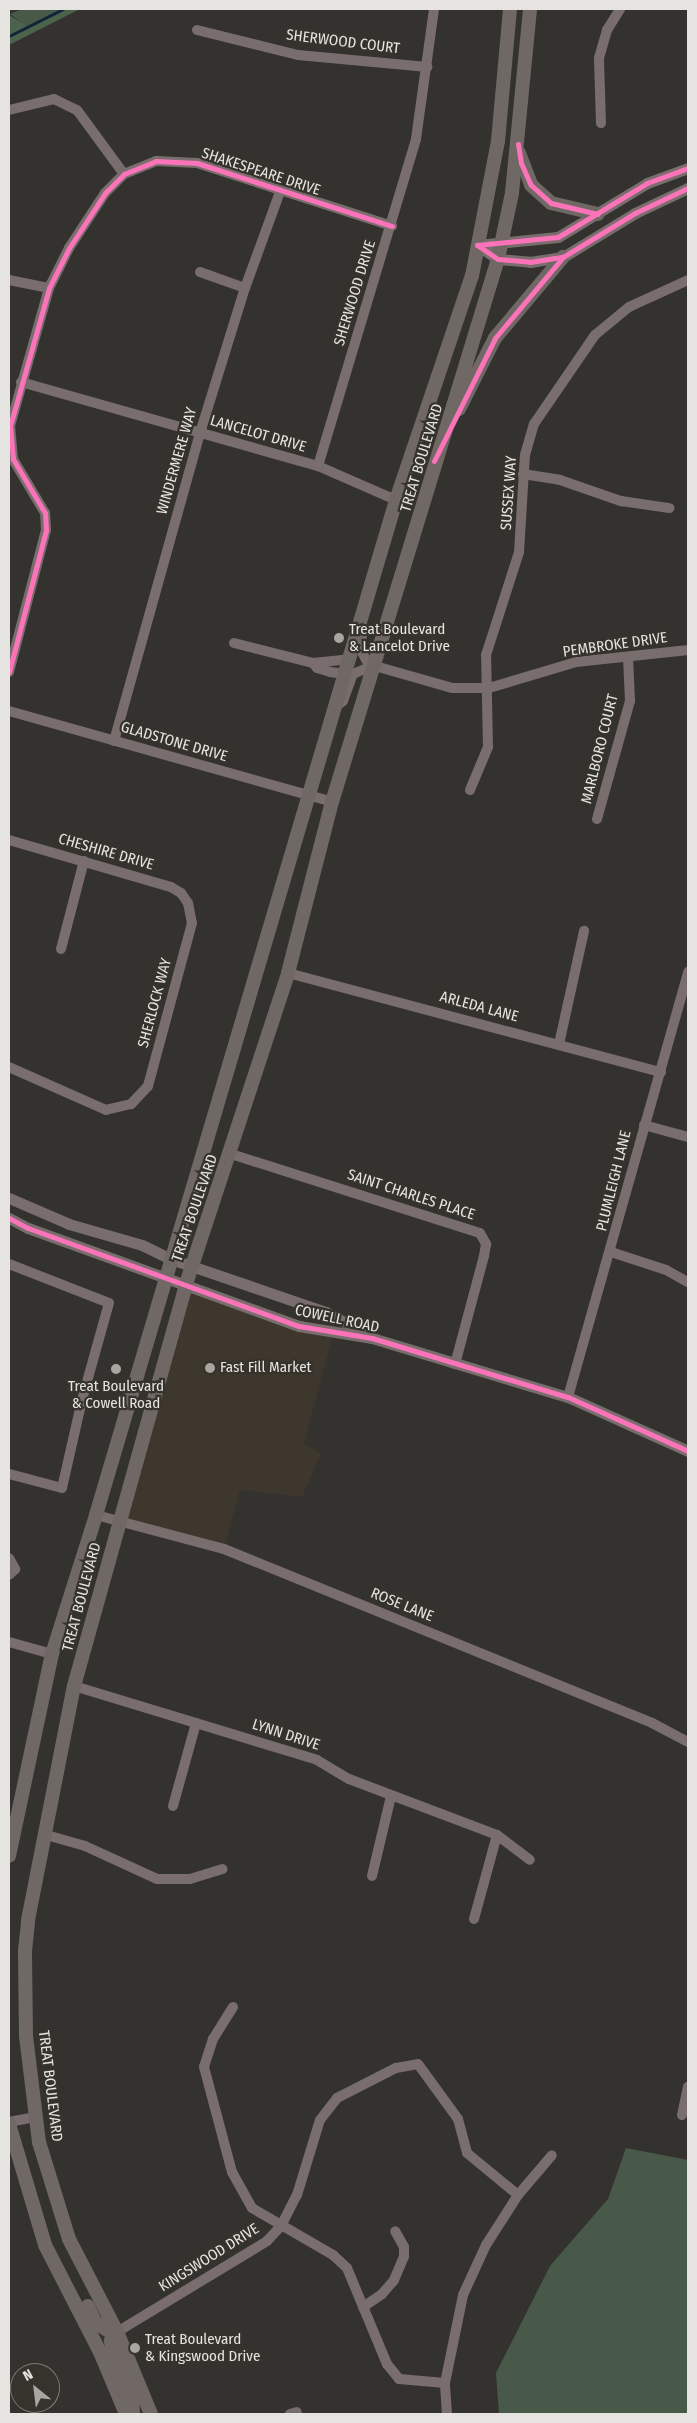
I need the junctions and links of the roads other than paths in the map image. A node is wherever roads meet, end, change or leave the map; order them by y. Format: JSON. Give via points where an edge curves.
{"nodes":[{"id":1,"x":434,"y":9,"type":"edge"},
{"id":2,"x":510,"y":9,"type":"edge"},
{"id":3,"x":530,"y":9,"type":"edge"},
{"id":4,"x":620,"y":9,"type":"edge"},
{"id":5,"x":197,"y":30,"type":"dead end"},
{"id":6,"x":427,"y":67,"type":"junction"},
{"id":7,"x":9,"y":110,"type":"edge"},
{"id":8,"x":601,"y":123,"type":"dead end"},
{"id":9,"x":518,"y":144,"type":"junction"},
{"id":10,"x":688,"y":168,"type":"edge"},
{"id":11,"x":124,"y":174,"type":"junction"},
{"id":12,"x":688,"y":188,"type":"edge"},
{"id":13,"x":280,"y":192,"type":"junction"},
{"id":14,"x":598,"y":214,"type":"junction"},
{"id":15,"x":392,"y":226,"type":"junction"},
{"id":16,"x":502,"y":240,"type":"junction"},
{"id":17,"x":477,"y":245,"type":"junction"},
{"id":18,"x":563,"y":257,"type":"junction"},
{"id":19,"x":498,"y":259,"type":"junction"},
{"id":20,"x":200,"y":272,"type":"dead end"},
{"id":21,"x":9,"y":280,"type":"edge"},
{"id":22,"x":688,"y":280,"type":"edge"},
{"id":23,"x":49,"y":288,"type":"junction"},
{"id":24,"x":245,"y":288,"type":"junction"},
{"id":25,"x":22,"y":382,"type":"junction"},
{"id":26,"x":200,"y":433,"type":"junction"},
{"id":27,"x":434,"y":461,"type":"junction"},
{"id":28,"x":318,"y":466,"type":"junction"},
{"id":29,"x":523,"y":474,"type":"junction"},
{"id":30,"x":396,"y":500,"type":"junction"},
{"id":31,"x":669,"y":508,"type":"dead end"},
{"id":32,"x":382,"y":550,"type":"junction"},
{"id":33,"x":234,"y":643,"type":"dead end"},
{"id":34,"x":688,"y":650,"type":"edge"},
{"id":35,"x":628,"y":657,"type":"junction"},
{"id":36,"x":350,"y":659,"type":"junction"},
{"id":37,"x":313,"y":663,"type":"junction"},
{"id":38,"x":372,"y":666,"type":"junction"},
{"id":39,"x":9,"y":672,"type":"edge"},
{"id":40,"x":346,"y":674,"type":"junction"},
{"id":41,"x":489,"y":688,"type":"junction"},
{"id":42,"x":335,"y":706,"type":"junction"},
{"id":43,"x":9,"y":711,"type":"edge"},
{"id":44,"x":114,"y":741,"type":"junction"},
{"id":45,"x":470,"y":790,"type":"dead end"},
{"id":46,"x":307,"y":795,"type":"junction"},
{"id":47,"x":332,"y":802,"type":"junction"},
{"id":48,"x":597,"y":819,"type":"dead end"},
{"id":49,"x":9,"y":840,"type":"edge"},
{"id":50,"x":84,"y":861,"type":"junction"},
{"id":51,"x":188,"y":903,"type":"joint"},
{"id":52,"x":584,"y":930,"type":"dead end"},
{"id":53,"x":61,"y":949,"type":"dead end"},
{"id":54,"x":688,"y":972,"type":"edge"},
{"id":55,"x":288,"y":973,"type":"junction"},
{"id":56,"x":685,"y":999,"type":"edge"},
{"id":57,"x":559,"y":1044,"type":"junction"},
{"id":58,"x":9,"y":1067,"type":"edge"},
{"id":59,"x":661,"y":1072,"type":"junction"},
{"id":60,"x":644,"y":1124,"type":"junction"},
{"id":61,"x":688,"y":1137,"type":"edge"},
{"id":62,"x":230,"y":1154,"type":"junction"},
{"id":63,"x":9,"y":1198,"type":"edge"},
{"id":64,"x":9,"y":1218,"type":"edge"},
{"id":65,"x":611,"y":1252,"type":"junction"},
{"id":66,"x":171,"y":1259,"type":"junction"},
{"id":67,"x":9,"y":1264,"type":"edge"},
{"id":68,"x":192,"y":1266,"type":"junction"},
{"id":69,"x":166,"y":1275,"type":"junction"},
{"id":70,"x":688,"y":1282,"type":"edge"},
{"id":71,"x":186,"y":1284,"type":"junction"},
{"id":72,"x":372,"y":1338,"type":"junction"},
{"id":73,"x":454,"y":1364,"type":"junction"},
{"id":74,"x":568,"y":1397,"type":"junction"},
{"id":75,"x":688,"y":1451,"type":"edge"},
{"id":76,"x":9,"y":1474,"type":"edge"},
{"id":77,"x":96,"y":1515,"type":"junction"},
{"id":78,"x":120,"y":1520,"type":"junction"},
{"id":79,"x":9,"y":1558,"type":"edge"},
{"id":80,"x":9,"y":1575,"type":"edge"},
{"id":81,"x":9,"y":1642,"type":"edge"},
{"id":82,"x":52,"y":1654,"type":"junction"},
{"id":83,"x":74,"y":1686,"type":"junction"},
{"id":84,"x":196,"y":1723,"type":"junction"},
{"id":85,"x":688,"y":1742,"type":"edge"},
{"id":86,"x":391,"y":1796,"type":"junction"},
{"id":87,"x":173,"y":1806,"type":"dead end"},
{"id":88,"x":43,"y":1834,"type":"junction"},
{"id":89,"x":497,"y":1835,"type":"junction"},
{"id":90,"x":9,"y":1856,"type":"edge"},
{"id":91,"x":530,"y":1860,"type":"dead end"},
{"id":92,"x":222,"y":1870,"type":"dead end"},
{"id":93,"x":372,"y":1876,"type":"dead end"},
{"id":94,"x":474,"y":1919,"type":"dead end"},
{"id":95,"x":233,"y":2007,"type":"dead end"},
{"id":96,"x":688,"y":2087,"type":"edge"},
{"id":97,"x":682,"y":2115,"type":"dead end"},
{"id":98,"x":35,"y":2117,"type":"junction"},
{"id":99,"x":9,"y":2123,"type":"edge"},
{"id":100,"x":552,"y":2155,"type":"dead end"},
{"id":101,"x":518,"y":2195,"type":"junction"},
{"id":102,"x":281,"y":2226,"type":"junction"},
{"id":103,"x":395,"y":2231,"type":"dead end"},
{"id":104,"x":55,"y":2264,"type":"junction"},
{"id":105,"x":363,"y":2307,"type":"junction"},
{"id":106,"x":117,"y":2332,"type":"junction"},
{"id":107,"x":445,"y":2383,"type":"junction"},
{"id":108,"x":126,"y":2414,"type":"edge"},
{"id":109,"x":133,"y":2414,"type":"edge"},
{"id":110,"x":151,"y":2414,"type":"edge"},
{"id":111,"x":446,"y":2414,"type":"edge"}],
"edges":[{"from":1,"to":6,"type":"street","name":"SHERWOOD DRIVE"},
{"from":2,"to":17,"type":"main road","name":"TREAT BOULEVARD","via":[[498,141]]},
{"from":3,"to":9,"type":"main road","name":"TREAT BOULEVARD"},
{"from":4,"to":8,"type":"street","via":[[607,30],[599,58]]},
{"from":5,"to":6,"type":"street","name":"SHERWOOD COURT","via":[[298,55]]},
{"from":6,"to":15,"type":"street","name":"SHERWOOD DRIVE","via":[[416,139]]},
{"from":7,"to":11,"type":"street","via":[[54,99],[77,110]]},
{"from":9,"to":14,"type":"main road","via":[[521,163],[531,185],[551,203]]},
{"from":9,"to":16,"type":"main road","name":"TREAT BOULEVARD"},
{"from":10,"to":14,"type":"street","via":[[647,183]]},
{"from":11,"to":13,"type":"street","name":"SHAKESPEARE DRIVE","via":[[156,161],[197,163]]},
{"from":11,"to":23,"type":"street","name":"SHAKESPEARE DRIVE","via":[[105,193],[68,248]]},
{"from":12,"to":18,"type":"street","via":[[635,213]]},
{"from":13,"to":15,"type":"street","name":"SHAKESPEARE DRIVE"},
{"from":13,"to":24,"type":"street","name":"WINDERMERE WAY"},
{"from":14,"to":16,"type":"street","via":[[558,237],[536,241]]},
{"from":15,"to":28,"type":"street","name":"SHERWOOD DRIVE"},
{"from":16,"to":17,"type":"street"},
{"from":16,"to":19,"type":"main road","name":"TREAT BOULEVARD"},
{"from":17,"to":19,"type":"street"},
{"from":17,"to":30,"type":"main road","name":"TREAT BOULEVARD","via":[[472,276]]},
{"from":18,"to":19,"type":"street","via":[[530,262]]},
{"from":18,"to":27,"type":"main road","via":[[495,338]]},
{"from":19,"to":27,"type":"main road","name":"TREAT BOULEVARD"},
{"from":20,"to":24,"type":"street"},
{"from":21,"to":23,"type":"street"},
{"from":22,"to":29,"type":"street","name":"SUSSEX WAY","via":[[628,308],[595,335],[534,424]]},
{"from":23,"to":25,"type":"street","name":"SHAKESPEARE DRIVE"},
{"from":24,"to":26,"type":"street","name":"WINDERMERE WAY"},
{"from":25,"to":26,"type":"street","name":"LANCELOT DRIVE"},
{"from":25,"to":39,"type":"street","name":"SHAKESPEARE DRIVE","via":[[10,426],[9,445],[12,459],[45,513],[46,530]]},
{"from":26,"to":28,"type":"street","name":"LANCELOT DRIVE"},
{"from":26,"to":44,"type":"street","name":"WINDERMERE WAY"},
{"from":27,"to":38,"type":"main road","name":"TREAT BOULEVARD"},
{"from":28,"to":30,"type":"street","name":"LANCELOT DRIVE"},
{"from":29,"to":31,"type":"street","via":[[560,480],[621,501]]},
{"from":29,"to":41,"type":"street","name":"SUSSEX WAY","via":[[519,552],[486,655]]},
{"from":30,"to":32,"type":"main road","name":"TREAT BOULEVARD"},
{"from":32,"to":36,"type":"main road","name":"TREAT BOULEVARD"},
{"from":32,"to":38,"type":"street","via":[[385,562],[360,643],[362,655]]},
{"from":33,"to":37,"type":"street"},
{"from":34,"to":35,"type":"street","name":"PEMBROKE DRIVE"},
{"from":35,"to":41,"type":"street","name":"PEMBROKE DRIVE","via":[[576,662]]},
{"from":35,"to":48,"type":"street","name":"MARLBORO COURT","via":[[630,701]]},
{"from":36,"to":37,"type":"street"},
{"from":36,"to":40,"type":"main road","name":"TREAT BOULEVARD"},
{"from":37,"to":40,"type":"street","via":[[323,670]]},
{"from":38,"to":41,"type":"street","name":"PEMBROKE DRIVE","via":[[452,688]]},
{"from":38,"to":42,"type":"street","via":[[353,674],[343,701]]},
{"from":38,"to":47,"type":"main road","name":"TREAT BOULEVARD"},
{"from":40,"to":42,"type":"main road","name":"TREAT BOULEVARD"},
{"from":41,"to":45,"type":"street","name":"SUSSEX WAY","via":[[488,747]]},
{"from":42,"to":46,"type":"main road","name":"TREAT BOULEVARD"},
{"from":43,"to":44,"type":"street","name":"GLADSTONE DRIVE"},
{"from":44,"to":46,"type":"street","name":"GLADSTONE DRIVE"},
{"from":46,"to":47,"type":"street","name":"GLADSTONE DRIVE"},
{"from":46,"to":66,"type":"main road","name":"TREAT BOULEVARD"},
{"from":47,"to":55,"type":"main road","name":"TREAT BOULEVARD"},
{"from":49,"to":50,"type":"street","name":"CHESHIRE DRIVE"},
{"from":50,"to":51,"type":"street","name":"CHESHIRE DRIVE","via":[[171,887]]},
{"from":50,"to":53,"type":"street"},
{"from":51,"to":58,"type":"street","name":"SHERLOCK WAY","via":[[192,923],[148,1086],[130,1104],[106,1110]]},
{"from":52,"to":57,"type":"street"},
{"from":54,"to":56,"type":"street","name":"PLUMLEIGH LANE"},
{"from":55,"to":57,"type":"street","name":"ARLEDA LANE"},
{"from":55,"to":62,"type":"main road","name":"TREAT BOULEVARD"},
{"from":56,"to":59,"type":"street","name":"PLUMLEIGH LANE"},
{"from":57,"to":59,"type":"street","name":"ARLEDA LANE"},
{"from":59,"to":60,"type":"street","name":"PLUMLEIGH LANE"},
{"from":60,"to":61,"type":"street"},
{"from":60,"to":65,"type":"street","name":"PLUMLEIGH LANE"},
{"from":62,"to":68,"type":"main road","name":"TREAT BOULEVARD"},
{"from":62,"to":73,"type":"street","name":"SAINT CHARLES PLACE","via":[[480,1233],[486,1244],[484,1256]]},
{"from":63,"to":66,"type":"street","name":"COWELL ROAD","via":[[69,1224],[142,1245]]},
{"from":64,"to":69,"type":"street","name":"COWELL ROAD","via":[[28,1228]]},
{"from":65,"to":70,"type":"street","via":[[666,1270]]},
{"from":65,"to":74,"type":"street","name":"PLUMLEIGH LANE"},
{"from":66,"to":68,"type":"street","name":"COWELL ROAD"},
{"from":66,"to":69,"type":"main road","name":"TREAT BOULEVARD"},
{"from":67,"to":76,"type":"street","via":[[109,1303],[62,1488]]},
{"from":68,"to":71,"type":"main road","name":"TREAT BOULEVARD"},
{"from":68,"to":72,"type":"street","name":"COWELL ROAD","via":[[326,1312]]},
{"from":69,"to":71,"type":"street","name":"COWELL ROAD"},
{"from":69,"to":77,"type":"main road","name":"TREAT BOULEVARD"},
{"from":71,"to":72,"type":"street","name":"COWELL ROAD","via":[[299,1326]]},
{"from":71,"to":78,"type":"main road","name":"TREAT BOULEVARD"},
{"from":72,"to":73,"type":"street","name":"COWELL ROAD"},
{"from":73,"to":74,"type":"street","name":"COWELL ROAD"},
{"from":74,"to":75,"type":"street","name":"COWELL ROAD"},
{"from":77,"to":78,"type":"street","name":"ROSE LANE"},
{"from":77,"to":82,"type":"main road","name":"TREAT BOULEVARD"},
{"from":78,"to":83,"type":"main road","name":"TREAT BOULEVARD"},
{"from":78,"to":85,"type":"street","name":"ROSE LANE","via":[[224,1549],[645,1720]]},
{"from":79,"to":80,"type":"street","via":[[15,1569]]},
{"from":81,"to":82,"type":"street"},
{"from":82,"to":90,"type":"main road","name":"TREAT BOULEVARD"},
{"from":83,"to":84,"type":"street","name":"LYNN DRIVE"},
{"from":83,"to":88,"type":"main road","name":"TREAT BOULEVARD"},
{"from":84,"to":86,"type":"street","name":"LYNN DRIVE","via":[[317,1760],[349,1779]]},
{"from":84,"to":87,"type":"street"},
{"from":86,"to":89,"type":"street","name":"LYNN DRIVE"},
{"from":86,"to":93,"type":"street"},
{"from":88,"to":92,"type":"street","via":[[85,1846],[157,1879],[190,1879]]},
{"from":88,"to":98,"type":"main road","name":"TREAT BOULEVARD","via":[[25,1951],[26,2036]]},
{"from":89,"to":91,"type":"street","name":"LYNN DRIVE"},
{"from":89,"to":94,"type":"street"},
{"from":95,"to":102,"type":"street","via":[[213,2039],[204,2067],[232,2172],[252,2208]]},
{"from":96,"to":97,"type":"street"},
{"from":98,"to":99,"type":"street"},
{"from":98,"to":106,"type":"main road","name":"TREAT BOULEVARD","via":[[38,2142],[70,2240]]},
{"from":99,"to":104,"type":"main road","via":[[45,2245]]},
{"from":100,"to":101,"type":"street"},
{"from":101,"to":102,"type":"street","name":"KINGSWOOD DRIVE","via":[[467,2154],[458,2119],[418,2064],[396,2068],[337,2098],[320,2120],[297,2195]]},
{"from":101,"to":107,"type":"street","via":[[486,2245],[463,2295]]},
{"from":102,"to":105,"type":"street","via":[[333,2255],[346,2268]]},
{"from":102,"to":106,"type":"street","name":"KINGSWOOD DRIVE","via":[[254,2250]]},
{"from":103,"to":105,"type":"street","via":[[404,2247],[394,2280],[382,2294]]},
{"from":104,"to":106,"type":"main road","via":[[74,2280],[95,2322],[110,2332]]},
{"from":104,"to":108,"type":"main road","via":[[100,2352]]},
{"from":105,"to":107,"type":"street","via":[[387,2364],[399,2379]]},
{"from":106,"to":109,"type":"main road","via":[[111,2341],[132,2395]]},
{"from":106,"to":110,"type":"main road","name":"TREAT BOULEVARD"},
{"from":107,"to":111,"type":"street"}]}
